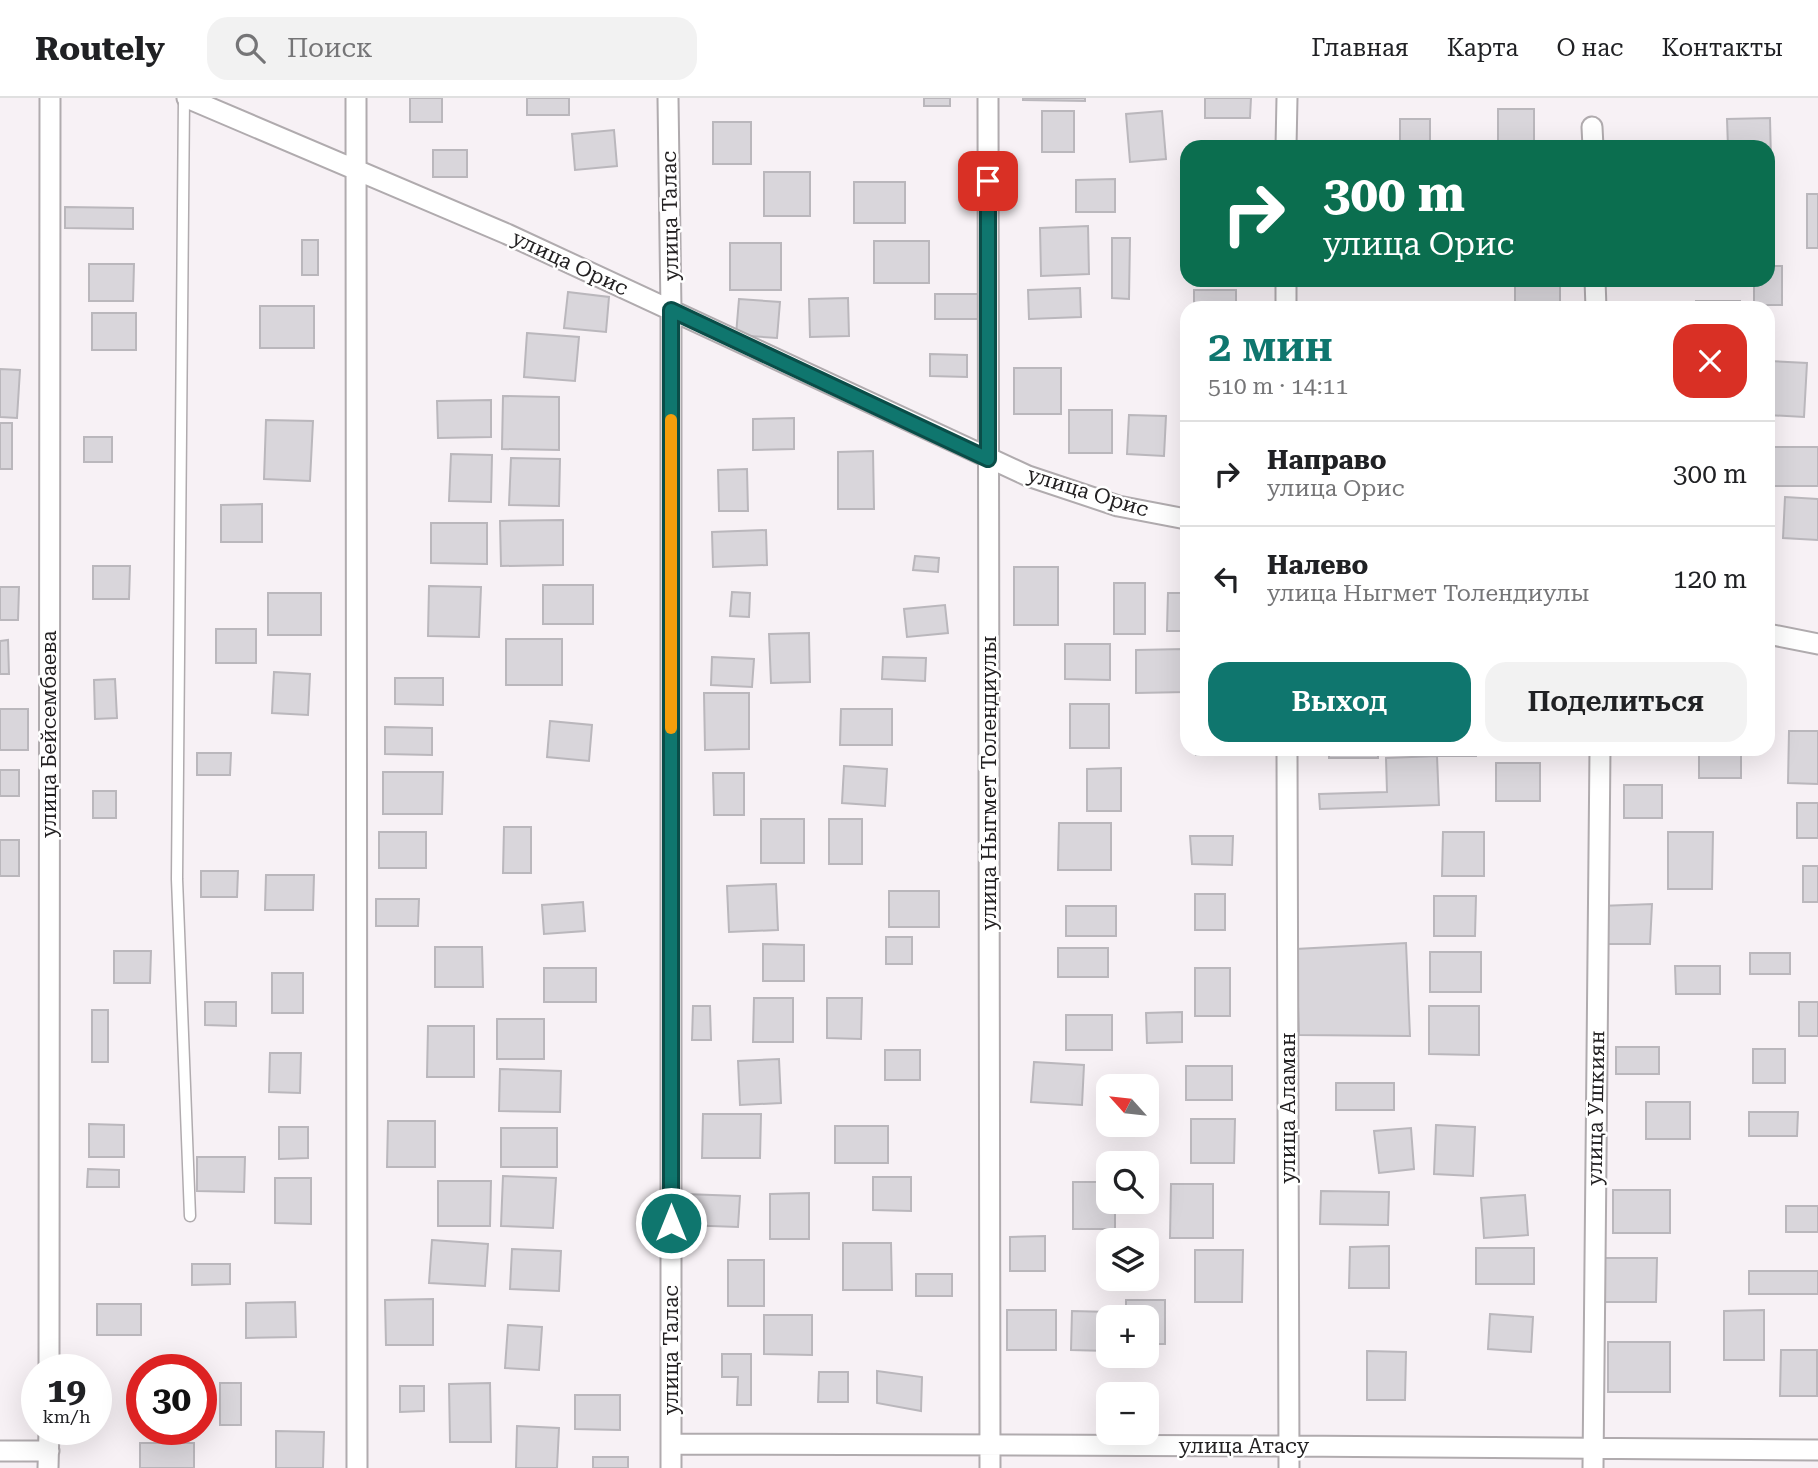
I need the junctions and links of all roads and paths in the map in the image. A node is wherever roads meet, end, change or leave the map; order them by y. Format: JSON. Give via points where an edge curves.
{"nodes":[{"id":1,"x":50,"y":98,"type":"edge"},
{"id":2,"x":185,"y":98,"type":"edge"},
{"id":3,"x":356,"y":98,"type":"edge"},
{"id":4,"x":668,"y":98,"type":"edge"},
{"id":5,"x":988,"y":98,"type":"edge"},
{"id":6,"x":1287,"y":98,"type":"edge"},
{"id":7,"x":1286,"y":140,"type":"edge"},
{"id":8,"x":356,"y":170,"type":"junction"},
{"id":9,"x":671,"y":310,"type":"junction"},
{"id":10,"x":988,"y":459,"type":"junction"},
{"id":11,"x":1180,"y":518,"type":"edge"},
{"id":12,"x":1775,"y":635,"type":"edge"},
{"id":13,"x":1818,"y":644,"type":"edge"},
{"id":14,"x":1287,"y":756,"type":"edge"},
{"id":15,"x":1600,"y":756,"type":"edge"},
{"id":16,"x":190,"y":1216,"type":"dead end"},
{"id":17,"x":49,"y":1354,"type":"edge"},
{"id":18,"x":671,"y":1444,"type":"junction"},
{"id":19,"x":990,"y":1446,"type":"junction"},
{"id":20,"x":1289,"y":1446,"type":"junction"},
{"id":21,"x":1818,"y":1450,"type":"edge"},
{"id":22,"x":0,"y":1451,"type":"edge"},
{"id":23,"x":1593,"y":1458,"type":"edge"},
{"id":24,"x":48,"y":1460,"type":"edge"},
{"id":25,"x":357,"y":1468,"type":"edge"},
{"id":26,"x":671,"y":1468,"type":"edge"},
{"id":27,"x":990,"y":1468,"type":"edge"},
{"id":28,"x":1289,"y":1468,"type":"edge"}],
"edges":[{"from":1,"to":17,"type":"street","name":"улица Бейсембаева"},
{"from":2,"to":8,"type":"street","name":"улица Орис"},
{"from":2,"to":16,"type":"lane","via":[[177,880]]},
{"from":3,"to":8,"type":"street"},
{"from":4,"to":9,"type":"street","name":"улица Талас"},
{"from":5,"to":10,"type":"street","name":"улица Ныгмет Толендиулы"},
{"from":6,"to":7,"type":"street"},
{"from":8,"to":9,"type":"street","name":"улица Орис"},
{"from":8,"to":25,"type":"street"},
{"from":9,"to":10,"type":"street","name":"улица Орис"},
{"from":9,"to":18,"type":"street","name":"улица Талас"},
{"from":10,"to":11,"type":"street","name":"улица Орис","via":[[1118,506]]},
{"from":10,"to":19,"type":"street","name":"улица Ныгмет Толендиулы"},
{"from":12,"to":13,"type":"street"},
{"from":14,"to":20,"type":"street","name":"улица Аламан"},
{"from":15,"to":23,"type":"street","name":"улица Ушкиян"},
{"from":18,"to":19,"type":"street","name":"улица Атасу"},
{"from":18,"to":26,"type":"street","name":"улица Талас"},
{"from":19,"to":20,"type":"street","name":"улица Атасу"},
{"from":19,"to":27,"type":"street","name":"улица Ныгмет Толендиулы"},
{"from":20,"to":23,"type":"street","name":"улица Атасу"},
{"from":20,"to":28,"type":"street","name":"улица Аламан"},
{"from":21,"to":23,"type":"street","name":"улица Атасу"},
{"from":22,"to":24,"type":"street"}]}
